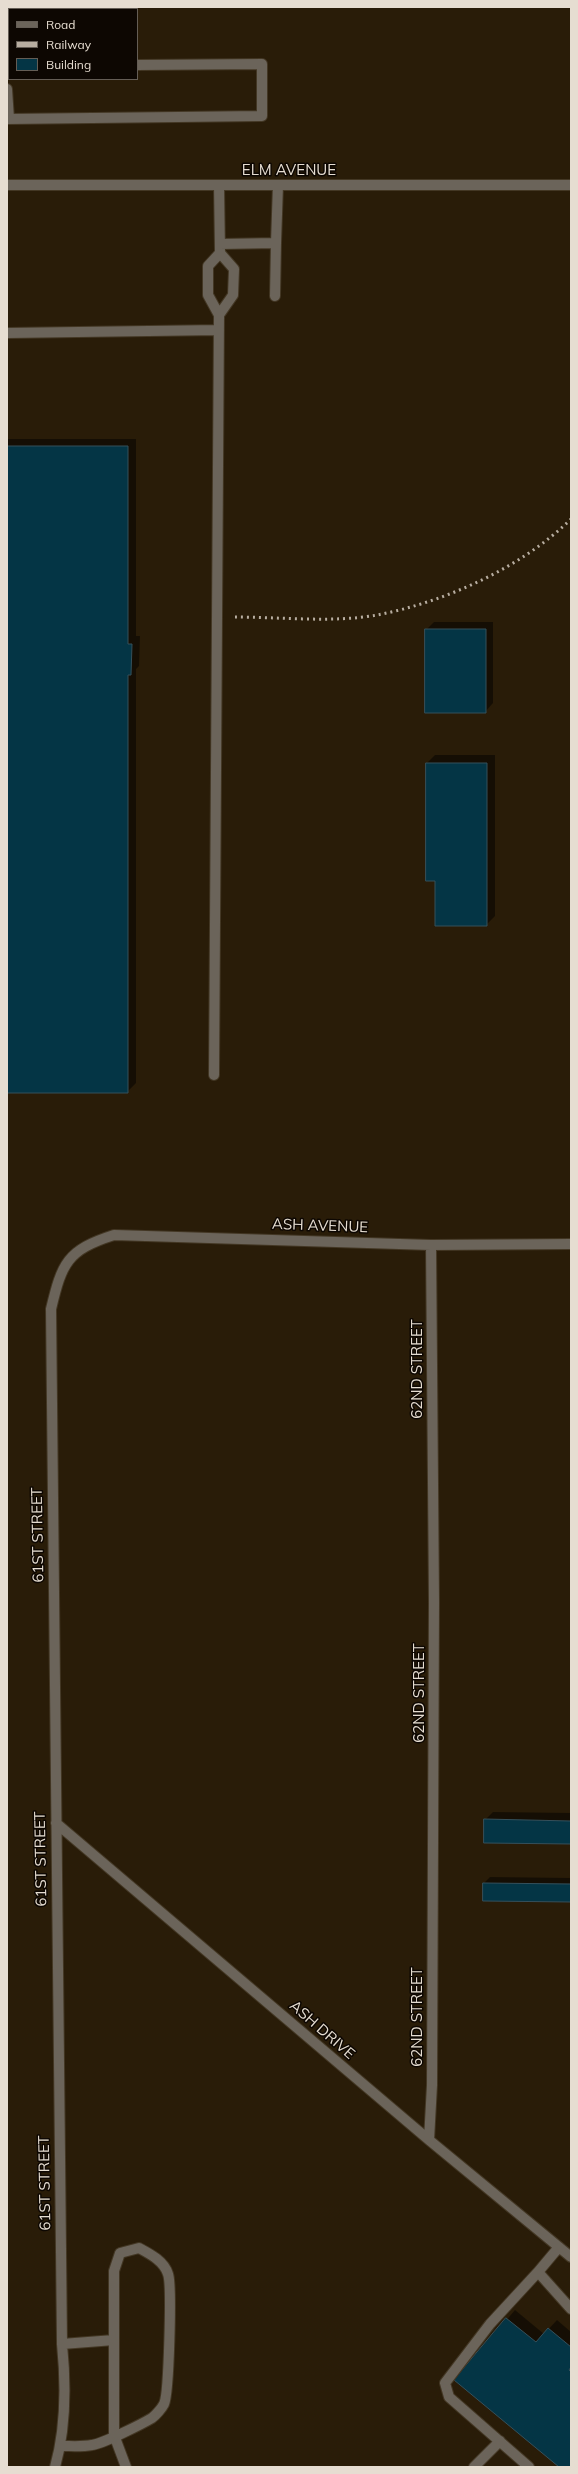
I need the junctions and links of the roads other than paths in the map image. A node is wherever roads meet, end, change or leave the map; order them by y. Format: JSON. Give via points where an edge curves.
{"nodes":[{"id":1,"x":138,"y":65,"type":"edge"},
{"id":2,"x":7,"y":89,"type":"edge"},
{"id":3,"x":8,"y":119,"type":"edge"},
{"id":4,"x":7,"y":185,"type":"edge"},
{"id":5,"x":219,"y":185,"type":"junction"},
{"id":6,"x":278,"y":185,"type":"junction"},
{"id":7,"x":571,"y":185,"type":"edge"},
{"id":8,"x":276,"y":243,"type":"junction"},
{"id":9,"x":220,"y":248,"type":"junction"},
{"id":10,"x":275,"y":296,"type":"dead end"},
{"id":11,"x":219,"y":315,"type":"junction"},
{"id":12,"x":219,"y":330,"type":"junction"},
{"id":13,"x":7,"y":333,"type":"edge"},
{"id":14,"x":214,"y":1075,"type":"dead end"},
{"id":15,"x":571,"y":1244,"type":"edge"},
{"id":16,"x":431,"y":1245,"type":"junction"},
{"id":17,"x":72,"y":1255,"type":"joint"},
{"id":18,"x":56,"y":1823,"type":"junction"},
{"id":19,"x":429,"y":2140,"type":"junction"},
{"id":20,"x":559,"y":2247,"type":"junction"},
{"id":21,"x":571,"y":2257,"type":"edge"},
{"id":22,"x":538,"y":2272,"type":"junction"},
{"id":23,"x":571,"y":2309,"type":"edge"},
{"id":24,"x":114,"y":2340,"type":"junction"},
{"id":25,"x":62,"y":2344,"type":"junction"},
{"id":26,"x":114,"y":2435,"type":"junction"},
{"id":27,"x":500,"y":2441,"type":"junction"},
{"id":28,"x":61,"y":2446,"type":"junction"},
{"id":29,"x":55,"y":2467,"type":"edge"},
{"id":30,"x":126,"y":2467,"type":"edge"},
{"id":31,"x":474,"y":2467,"type":"edge"},
{"id":32,"x":529,"y":2467,"type":"edge"}],
"edges":[{"from":1,"to":3,"type":"street","via":[[262,64],[262,116]]},
{"from":2,"to":3,"type":"street"},
{"from":4,"to":5,"type":"street","name":"ELM AVENUE"},
{"from":5,"to":6,"type":"street","name":"ELM AVENUE"},
{"from":5,"to":9,"type":"street"},
{"from":6,"to":7,"type":"street","name":"ELM AVENUE"},
{"from":6,"to":8,"type":"street"},
{"from":8,"to":9,"type":"street"},
{"from":8,"to":10,"type":"street"},
{"from":9,"to":11,"type":"street","via":[[208,266],[208,295]]},
{"from":9,"to":11,"type":"street","via":[[234,269],[233,295]]},
{"from":11,"to":12,"type":"street"},
{"from":12,"to":13,"type":"street"},
{"from":12,"to":14,"type":"street"},
{"from":15,"to":16,"type":"street","name":"ASH AVENUE"},
{"from":16,"to":17,"type":"street","name":"ASH AVENUE","via":[[114,1235],[92,1242]]},
{"from":16,"to":19,"type":"street","name":"62ND STREET","via":[[434,1626],[432,2085]]},
{"from":17,"to":18,"type":"street","name":"61ST STREET","via":[[59,1276],[51,1309]]},
{"from":18,"to":19,"type":"street","name":"ASH DRIVE"},
{"from":18,"to":25,"type":"street","name":"61ST STREET"},
{"from":19,"to":20,"type":"street","name":"ASH DRIVE"},
{"from":20,"to":21,"type":"street","name":"ASH DRIVE"},
{"from":20,"to":22,"type":"street"},
{"from":22,"to":23,"type":"street"},
{"from":22,"to":27,"type":"street","via":[[490,2324],[445,2383],[449,2397]]},
{"from":24,"to":25,"type":"street"},
{"from":24,"to":26,"type":"street"},
{"from":24,"to":26,"type":"street","via":[[114,2271],[120,2253],[139,2248],[158,2259],[168,2273],[167,2372],[164,2404],[153,2417]]},
{"from":25,"to":28,"type":"street","name":"61ST STREET","via":[[65,2378]]},
{"from":26,"to":28,"type":"street","via":[[91,2446]]},
{"from":26,"to":30,"type":"street"},
{"from":27,"to":31,"type":"street"},
{"from":27,"to":32,"type":"street"},
{"from":28,"to":29,"type":"street","name":"61ST STREET"}]}
